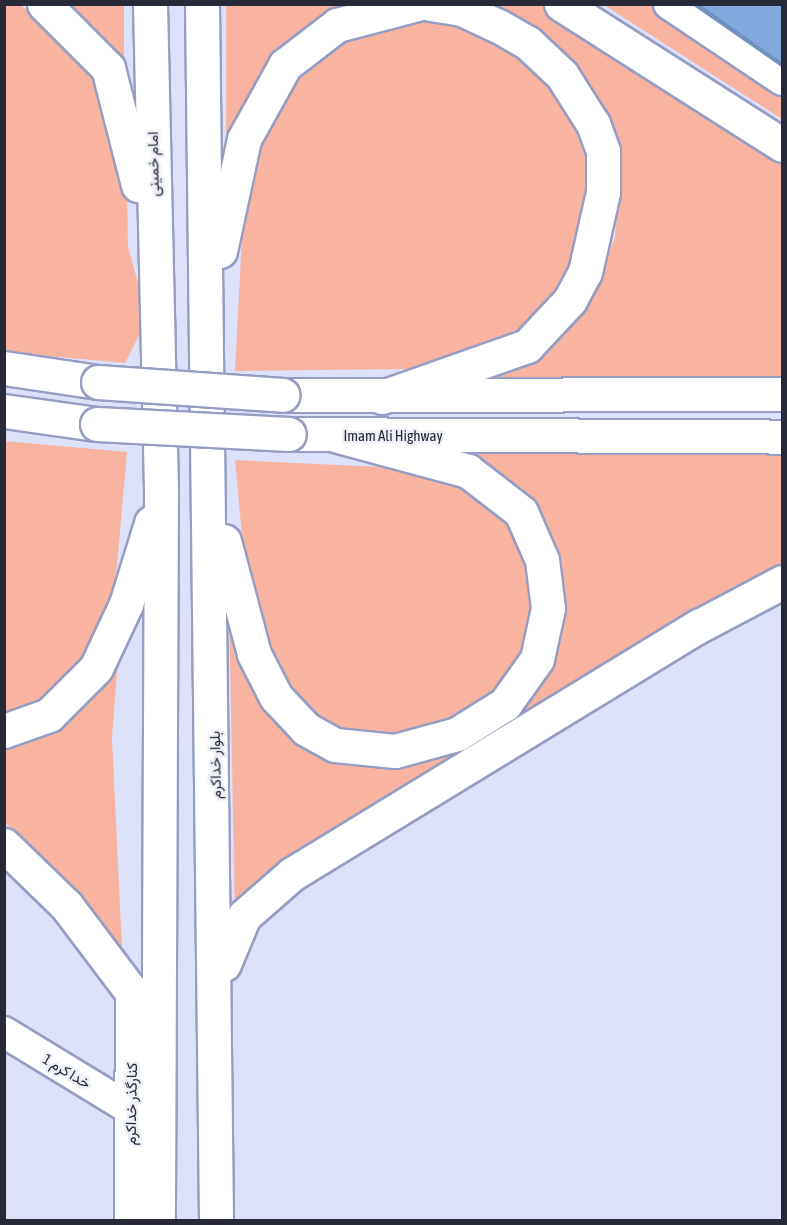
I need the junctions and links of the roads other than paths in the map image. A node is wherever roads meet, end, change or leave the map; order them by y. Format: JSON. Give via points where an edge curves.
{"nodes":[{"id":1,"x":44,"y":4,"type":"edge"},
{"id":2,"x":150,"y":4,"type":"edge"},
{"id":3,"x":202,"y":4,"type":"edge"},
{"id":4,"x":417,"y":4,"type":"edge"},
{"id":5,"x":430,"y":4,"type":"edge"},
{"id":6,"x":561,"y":4,"type":"edge"},
{"id":7,"x":669,"y":4,"type":"edge"},
{"id":8,"x":783,"y":80,"type":"edge"},
{"id":9,"x":783,"y":145,"type":"edge"},
{"id":10,"x":208,"y":309,"type":"junction"},
{"id":11,"x":156,"y":324,"type":"junction"},
{"id":12,"x":4,"y":368,"type":"edge"},
{"id":13,"x":783,"y":394,"type":"edge"},
{"id":14,"x":382,"y":397,"type":"junction"},
{"id":15,"x":4,"y":411,"type":"edge"},
{"id":16,"x":58,"y":420,"type":"junction"},
{"id":17,"x":4,"y":422,"type":"edge"},
{"id":18,"x":338,"y":436,"type":"junction"},
{"id":19,"x":783,"y":437,"type":"edge"},
{"id":20,"x":211,"y":487,"type":"junction"},
{"id":21,"x":161,"y":490,"type":"junction"},
{"id":22,"x":783,"y":582,"type":"edge"},
{"id":23,"x":4,"y":731,"type":"edge"},
{"id":24,"x":4,"y":845,"type":"edge"},
{"id":25,"x":218,"y":983,"type":"junction"},
{"id":26,"x":131,"y":988,"type":"junction"},
{"id":27,"x":158,"y":1027,"type":"junction"},
{"id":28,"x":7,"y":1040,"type":"edge"},
{"id":29,"x":130,"y":1109,"type":"junction"},
{"id":30,"x":130,"y":1221,"type":"edge"},
{"id":31,"x":158,"y":1221,"type":"edge"},
{"id":32,"x":216,"y":1221,"type":"edge"}],
"edges":[{"from":1,"to":11,"type":"highway","via":[[108,68],[119,96],[136,171]]},
{"from":2,"to":11,"type":"highway","name":"امام خمینی"},
{"from":3,"to":10,"type":"highway"},
{"from":4,"to":10,"type":"highway","via":[[337,25],[285,65],[261,100],[244,139]]},
{"from":5,"to":14,"type":"highway","via":[[462,9],[498,26],[528,43],[562,75],[593,124],[603,151],[603,192],[585,272],[570,300],[527,345]]},
{"from":6,"to":9,"type":"highway"},
{"from":7,"to":8,"type":"street"},
{"from":10,"to":20,"type":"highway","name":"بلوار خداکرم"},
{"from":11,"to":21,"type":"highway"},
{"from":12,"to":14,"type":"highway","bridge":true,"via":[[98,382],[282,395]]},
{"from":13,"to":14,"type":"highway"},
{"from":15,"to":16,"type":"highway","name":"Imam Ali Highway"},
{"from":16,"to":17,"type":"highway"},
{"from":16,"to":18,"type":"highway","name":"Imam Ali Highway","bridge":true},
{"from":18,"to":19,"type":"highway","name":"Imam Ali Highway"},
{"from":18,"to":20,"type":"highway","via":[[468,471],[520,513],[535,538],[548,608],[537,659],[505,704],[458,734],[406,749],[366,751],[335,745],[306,729],[276,697],[254,654]]},
{"from":20,"to":25,"type":"highway","name":"بلوار خداکرم"},
{"from":21,"to":23,"type":"highway","via":[[126,604],[96,668],[49,715]]},
{"from":21,"to":27,"type":"highway"},
{"from":22,"to":25,"type":"highway","via":[[699,626],[292,874],[244,916]]},
{"from":24,"to":26,"type":"highway","via":[[66,905]]},
{"from":25,"to":32,"type":"highway","name":"بلوار خداکرم"},
{"from":26,"to":27,"type":"highway"},
{"from":26,"to":29,"type":"street","name":"کنارگذر خداکرم"},
{"from":27,"to":29,"type":"highway"},
{"from":27,"to":31,"type":"highway"},
{"from":28,"to":29,"type":"street","name":"خدا کرم 1"},
{"from":29,"to":30,"type":"street","name":"کنارگذر خداکرم"}]}
